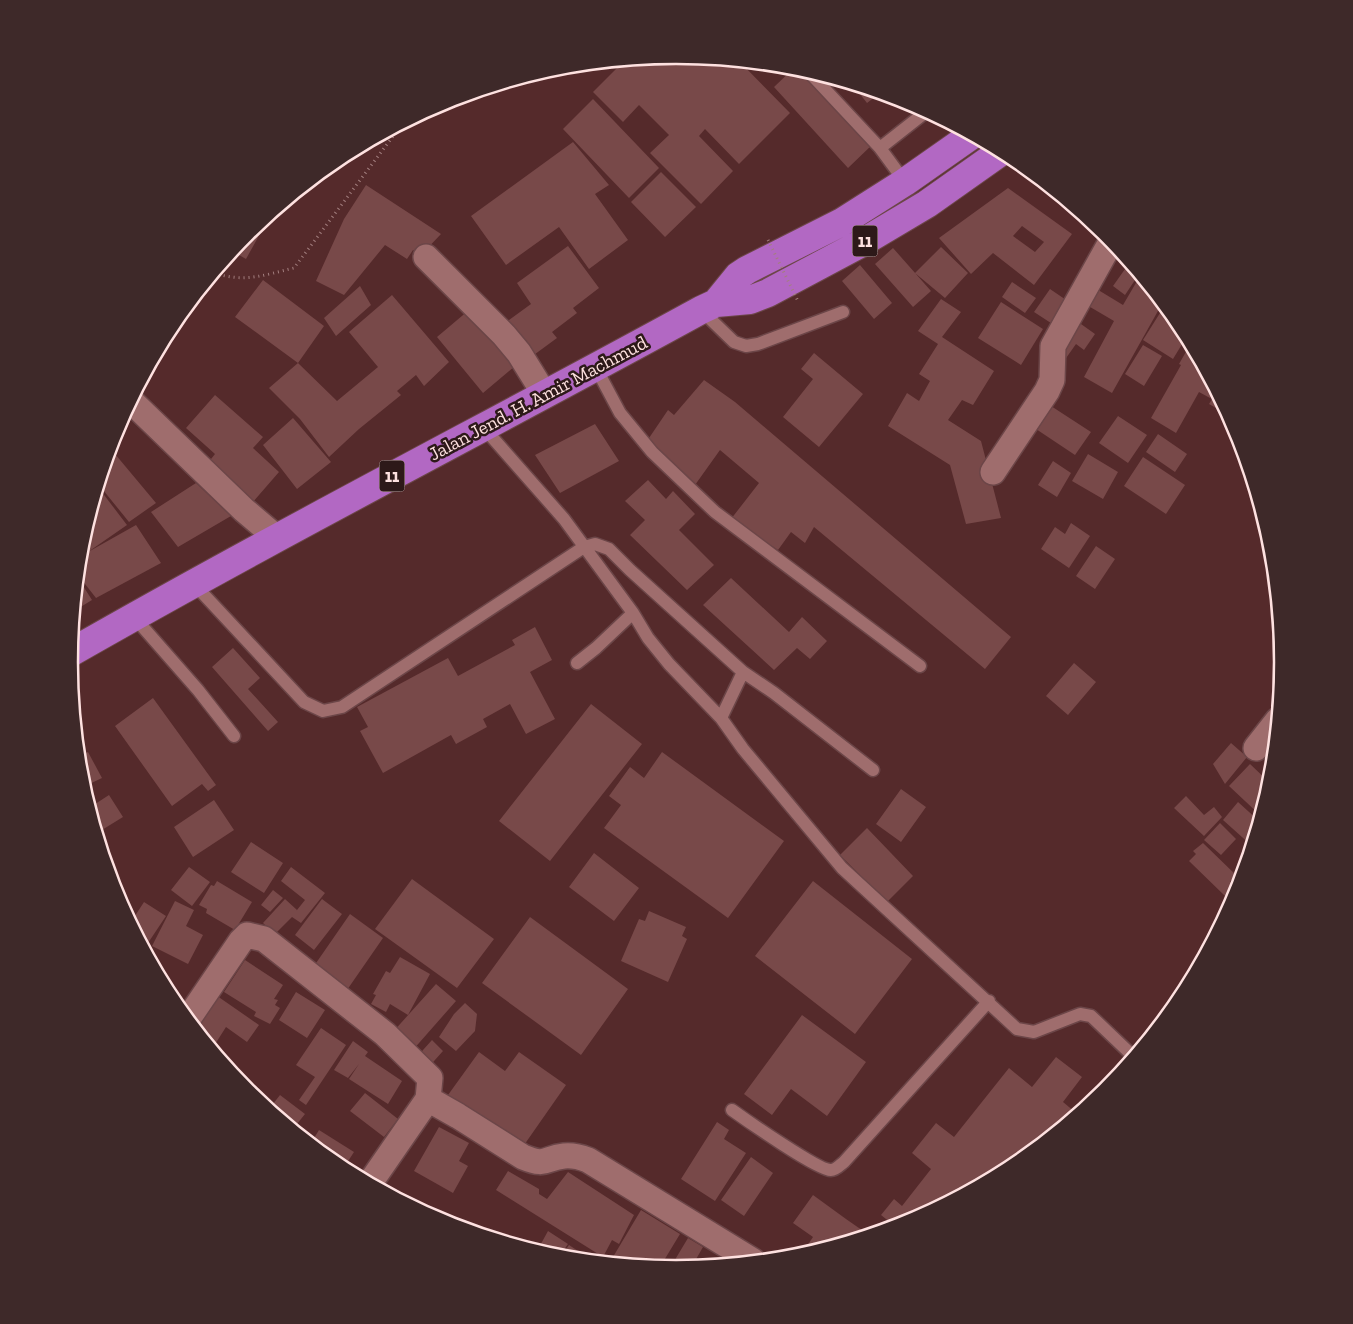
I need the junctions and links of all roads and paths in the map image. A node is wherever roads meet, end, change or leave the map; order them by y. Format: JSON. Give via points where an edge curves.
{"nodes":[{"id":1,"x":817,"y":81,"type":"edge"},
{"id":2,"x":921,"y":116,"type":"edge"},
{"id":3,"x":394,"y":135,"type":"edge"},
{"id":4,"x":967,"y":139,"type":"edge"},
{"id":5,"x":880,"y":148,"type":"junction"},
{"id":6,"x":995,"y":156,"type":"edge"},
{"id":7,"x":905,"y":182,"type":"junction"},
{"id":8,"x":768,"y":240,"type":"dead end"},
{"id":9,"x":1108,"y":248,"type":"edge"},
{"id":10,"x":426,"y":257,"type":"dead end"},
{"id":11,"x":221,"y":275,"type":"edge"},
{"id":12,"x":798,"y":301,"type":"dead end"},
{"id":13,"x":708,"y":307,"type":"junction"},
{"id":14,"x":843,"y":312,"type":"dead end"},
{"id":15,"x":596,"y":368,"type":"junction"},
{"id":16,"x":545,"y":395,"type":"junction"},
{"id":17,"x":136,"y":406,"type":"edge"},
{"id":18,"x":484,"y":428,"type":"junction"},
{"id":19,"x":993,"y":472,"type":"dead end"},
{"id":20,"x":277,"y":538,"type":"junction"},
{"id":21,"x":584,"y":547,"type":"junction"},
{"id":22,"x":194,"y":584,"type":"junction"},
{"id":23,"x":633,"y":613,"type":"junction"},
{"id":24,"x":134,"y":617,"type":"junction"},
{"id":25,"x":79,"y":648,"type":"edge"},
{"id":26,"x":577,"y":663,"type":"dead end"},
{"id":27,"x":920,"y":666,"type":"dead end"},
{"id":28,"x":743,"y":672,"type":"junction"},
{"id":29,"x":720,"y":718,"type":"junction"},
{"id":30,"x":1271,"y":729,"type":"edge"},
{"id":31,"x":234,"y":736,"type":"dead end"},
{"id":32,"x":1256,"y":748,"type":"dead end"},
{"id":33,"x":873,"y":770,"type":"dead end"},
{"id":34,"x":988,"y":1001,"type":"junction"},
{"id":35,"x":192,"y":1013,"type":"edge"},
{"id":36,"x":1129,"y":1052,"type":"edge"},
{"id":37,"x":428,"y":1099,"type":"junction"},
{"id":38,"x":732,"y":1110,"type":"dead end"},
{"id":39,"x":374,"y":1178,"type":"edge"},
{"id":40,"x":744,"y":1256,"type":"edge"}],
"edges":[{"from":1,"to":5,"type":"lane"},
{"from":2,"to":5,"type":"lane"},
{"from":3,"to":11,"type":"path","via":[[294,268],[248,278]]},
{"from":4,"to":7,"type":"highway","name":"Jalan Jend. H. Amir Machmud","number":"11"},
{"from":5,"to":7,"type":"lane"},
{"from":6,"to":13,"type":"highway","name":"Jalan Jend. H. Amir Machmud","number":"11","via":[[858,245],[768,293],[750,300]]},
{"from":7,"to":13,"type":"highway","name":"Jalan Jend. H. Amir Machmud","number":"11","via":[[842,222],[747,270]]},
{"from":8,"to":12,"type":"path","bridge":true},
{"from":9,"to":19,"type":"street","via":[[1053,346],[1052,380],[1047,391]]},
{"from":10,"to":16,"type":"street","via":[[519,352]]},
{"from":13,"to":14,"type":"lane","via":[[734,342],[746,346]]},
{"from":13,"to":15,"type":"highway","name":"Jalan Jend. H. Amir Machmud","number":"11"},
{"from":15,"to":16,"type":"highway","name":"Jalan Jend. H. Amir Machmud","number":"11"},
{"from":15,"to":27,"type":"lane","via":[[620,412],[652,452],[716,512]]},
{"from":16,"to":18,"type":"highway","name":"Jalan Jend. H. Amir Machmud","number":"11"},
{"from":17,"to":20,"type":"street"},
{"from":18,"to":20,"type":"highway","name":"Jalan Jend. H. Amir Machmud","number":"11"},
{"from":18,"to":21,"type":"lane","via":[[554,506]]},
{"from":20,"to":22,"type":"highway","name":"Jalan Jend. H. Amir Machmud","number":"11"},
{"from":21,"to":22,"type":"lane","via":[[342,707],[323,711],[304,702]]},
{"from":21,"to":23,"type":"lane"},
{"from":21,"to":28,"type":"lane","via":[[595,544],[609,549]]},
{"from":22,"to":24,"type":"highway","name":"Jalan Jend. H. Amir Machmud","number":"11"},
{"from":23,"to":26,"type":"lane"},
{"from":23,"to":29,"type":"lane","via":[[669,664]]},
{"from":24,"to":25,"type":"highway","name":"Jalan Jend. H. Amir Machmud","number":"11"},
{"from":24,"to":31,"type":"lane"},
{"from":28,"to":29,"type":"lane"},
{"from":28,"to":33,"type":"lane"},
{"from":29,"to":34,"type":"lane","via":[[842,868]]},
{"from":30,"to":32,"type":"street"},
{"from":34,"to":36,"type":"lane","via":[[1017,1029],[1028,1032],[1080,1014],[1091,1016]]},
{"from":34,"to":38,"type":"lane","via":[[834,1170],[811,1161]]},
{"from":35,"to":37,"type":"street","via":[[241,941],[247,935],[264,939],[385,1034],[430,1078]]},
{"from":37,"to":39,"type":"street"},
{"from":37,"to":40,"type":"street","via":[[522,1157],[544,1162],[563,1156],[588,1160]]}]}
